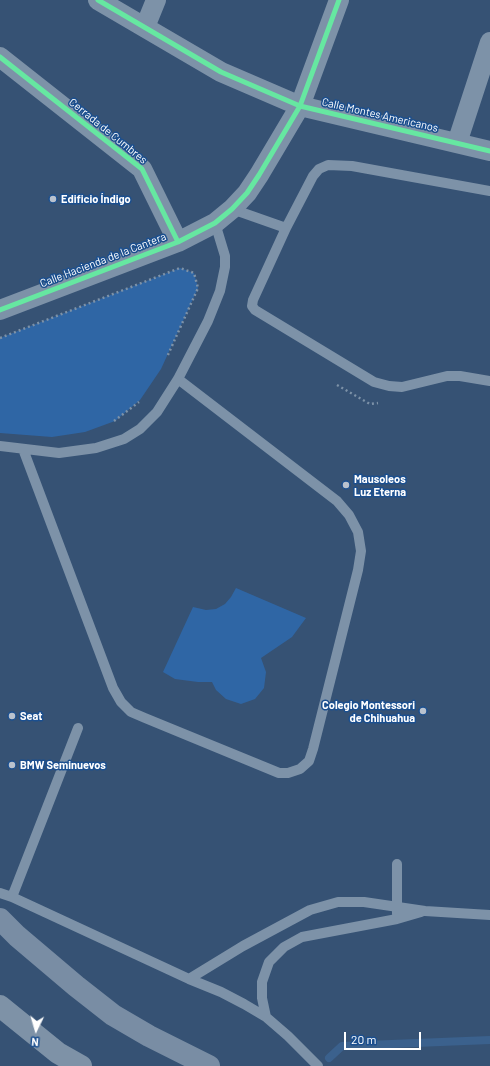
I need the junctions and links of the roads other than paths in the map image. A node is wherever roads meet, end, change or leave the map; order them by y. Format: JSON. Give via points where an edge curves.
{"nodes":[{"id":1,"x":98,"y":0,"type":"edge"},
{"id":2,"x":156,"y":0,"type":"edge"},
{"id":3,"x":339,"y":0,"type":"edge"},
{"id":4,"x":144,"y":27,"type":"junction"},
{"id":5,"x":490,"y":42,"type":"edge"},
{"id":6,"x":0,"y":57,"type":"edge"},
{"id":7,"x":300,"y":106,"type":"junction"},
{"id":8,"x":457,"y":143,"type":"junction"},
{"id":9,"x":490,"y":150,"type":"edge"},
{"id":10,"x":490,"y":191,"type":"edge"},
{"id":11,"x":232,"y":209,"type":"junction"},
{"id":12,"x":215,"y":223,"type":"junction"},
{"id":13,"x":286,"y":228,"type":"junction"},
{"id":14,"x":178,"y":242,"type":"junction"},
{"id":15,"x":0,"y":310,"type":"edge"},
{"id":16,"x":178,"y":379,"type":"junction"},
{"id":17,"x":490,"y":381,"type":"edge"},
{"id":18,"x":0,"y":446,"type":"edge"},
{"id":19,"x":23,"y":449,"type":"junction"},
{"id":20,"x":78,"y":728,"type":"dead end"},
{"id":21,"x":397,"y":864,"type":"dead end"},
{"id":22,"x":0,"y":893,"type":"edge"},
{"id":23,"x":12,"y":897,"type":"junction"},
{"id":24,"x":397,"y":907,"type":"junction"},
{"id":25,"x":425,"y":911,"type":"junction"},
{"id":26,"x":490,"y":915,"type":"edge"},
{"id":27,"x":0,"y":918,"type":"edge"},
{"id":28,"x":397,"y":919,"type":"junction"},
{"id":29,"x":190,"y":979,"type":"junction"},
{"id":30,"x":0,"y":1006,"type":"edge"},
{"id":31,"x":266,"y":1018,"type":"junction"},
{"id":32,"x":81,"y":1066,"type":"edge"},
{"id":33,"x":209,"y":1066,"type":"edge"},
{"id":34,"x":318,"y":1066,"type":"edge"}],
"edges":[{"from":1,"to":4,"type":"street","name":"Calle Montes Americanos"},
{"from":2,"to":4,"type":"street"},
{"from":3,"to":7,"type":"street","name":"Calle Hacienda de la Cantera"},
{"from":4,"to":7,"type":"street","name":"Calle Montes Americanos","via":[[221,72]]},
{"from":5,"to":8,"type":"street"},
{"from":6,"to":14,"type":"street","name":"Cerrada de Cumbres","via":[[142,169]]},
{"from":7,"to":8,"type":"street","name":"Calle Montes Americanos"},
{"from":7,"to":11,"type":"street","name":"Calle Hacienda de la Cantera","via":[[259,175]]},
{"from":8,"to":9,"type":"street","name":"Calle Montes Americanos"},
{"from":10,"to":13,"type":"lane","via":[[352,166],[328,165],[319,169],[313,176]]},
{"from":11,"to":12,"type":"street","name":"Calle Hacienda de la Cantera"},
{"from":11,"to":13,"type":"lane"},
{"from":12,"to":14,"type":"street","name":"Calle Hacienda de la Cantera"},
{"from":12,"to":16,"type":"lane","via":[[225,256],[220,291],[208,321]]},
{"from":13,"to":17,"type":"lane","via":[[253,300],[252,306],[255,310],[374,382],[402,387],[447,376]]},
{"from":14,"to":15,"type":"street","name":"Calle Hacienda de la Cantera"},
{"from":16,"to":19,"type":"lane","via":[[157,412],[140,429],[124,439],[96,448],[59,453]]},
{"from":16,"to":19,"type":"lane","via":[[337,501],[349,515],[358,532],[361,550],[358,570],[313,749],[309,761],[300,769],[288,774],[278,774],[131,712],[121,702],[113,688]]},
{"from":18,"to":19,"type":"lane"},
{"from":20,"to":23,"type":"lane"},
{"from":21,"to":24,"type":"lane"},
{"from":22,"to":23,"type":"lane"},
{"from":23,"to":29,"type":"lane"},
{"from":24,"to":25,"type":"lane"},
{"from":24,"to":28,"type":"lane"},
{"from":24,"to":29,"type":"lane","via":[[364,902],[338,902],[310,910],[243,946]]},
{"from":25,"to":26,"type":"lane"},
{"from":25,"to":28,"type":"lane"},
{"from":27,"to":33,"type":"main road","via":[[17,936],[113,1015]]},
{"from":28,"to":31,"type":"lane","via":[[302,938],[284,947],[269,962],[262,982]]},
{"from":29,"to":31,"type":"lane","via":[[221,992]]},
{"from":30,"to":32,"type":"highway","via":[[58,1053]]},
{"from":31,"to":34,"type":"lane"}]}
